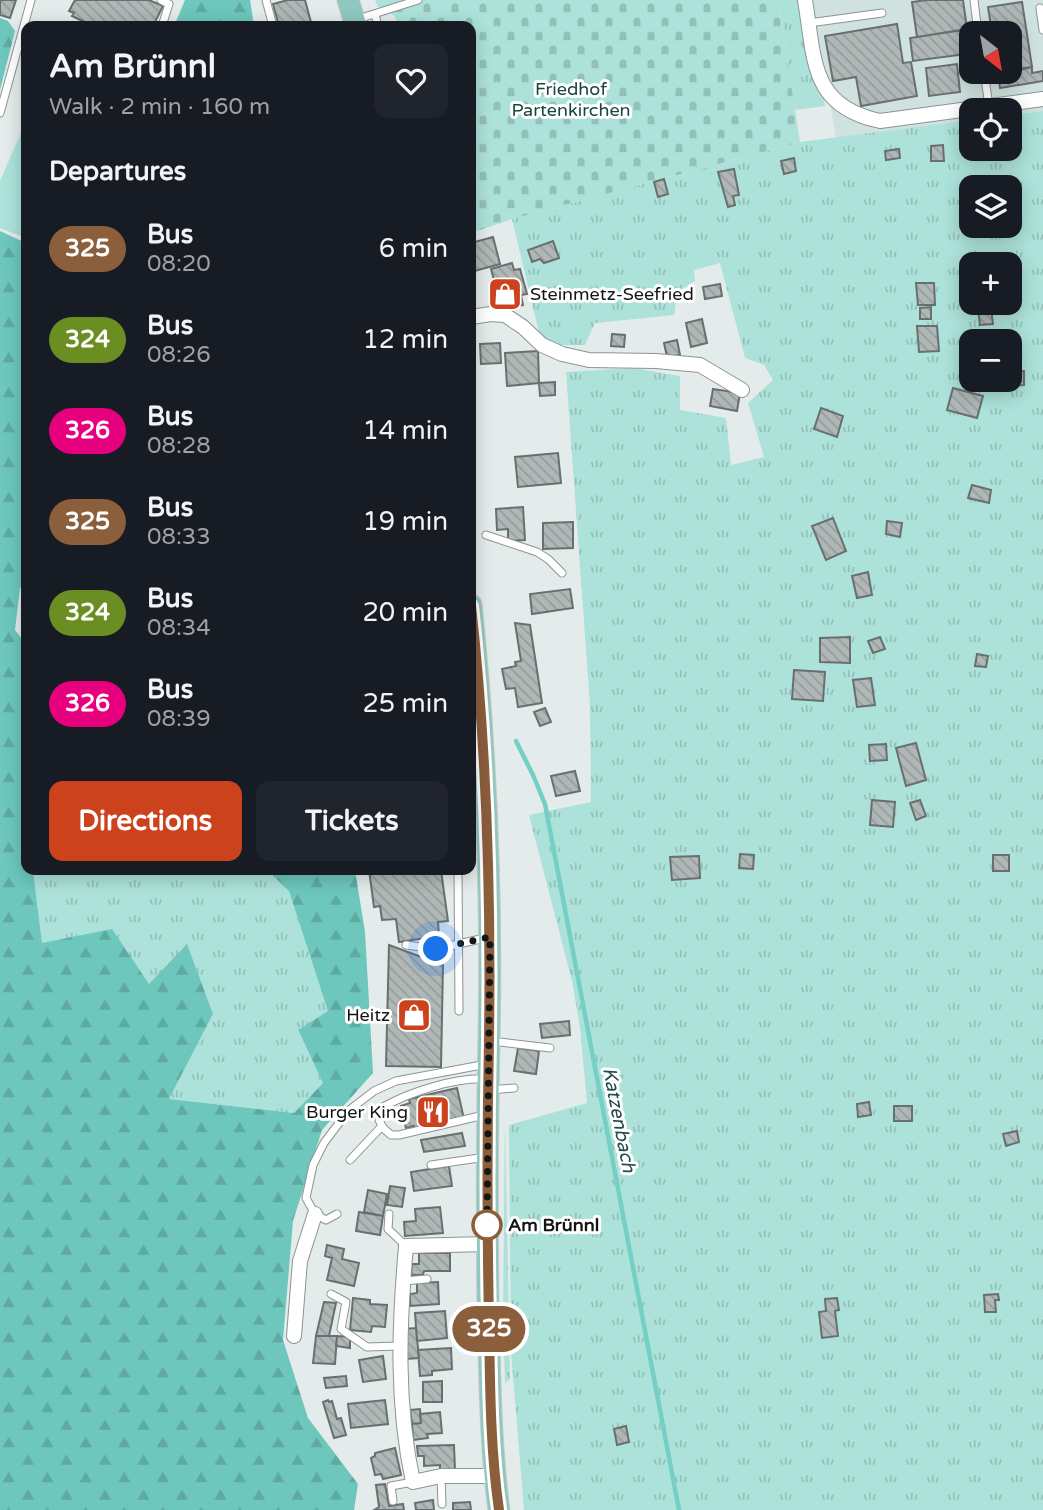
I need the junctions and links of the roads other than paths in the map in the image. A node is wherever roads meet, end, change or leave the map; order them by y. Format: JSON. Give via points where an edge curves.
{"nodes":[{"id":1,"x":31,"y":0,"type":"edge"},
{"id":2,"x":161,"y":0,"type":"edge"},
{"id":3,"x":266,"y":0,"type":"edge"},
{"id":4,"x":418,"y":0,"type":"edge"},
{"id":5,"x":805,"y":0,"type":"edge"},
{"id":6,"x":974,"y":0,"type":"edge"},
{"id":7,"x":1040,"y":8,"type":"dead end"},
{"id":8,"x":882,"y":13,"type":"dead end"},
{"id":9,"x":359,"y":15,"type":"edge"},
{"id":10,"x":25,"y":21,"type":"edge"},
{"id":11,"x":164,"y":21,"type":"edge"},
{"id":12,"x":272,"y":21,"type":"edge"},
{"id":13,"x":977,"y":21,"type":"edge"},
{"id":14,"x":809,"y":23,"type":"junction"},
{"id":15,"x":1043,"y":30,"type":"edge"},
{"id":16,"x":21,"y":36,"type":"edge"},
{"id":17,"x":1043,"y":99,"type":"edge"},
{"id":18,"x":1022,"y":102,"type":"edge"},
{"id":19,"x":959,"y":110,"type":"edge"},
{"id":20,"x":0,"y":113,"type":"edge"},
{"id":21,"x":476,"y":316,"type":"edge"},
{"id":22,"x":742,"y":390,"type":"dead end"},
{"id":23,"x":486,"y":535,"type":"dead end"},
{"id":24,"x":562,"y":573,"type":"dead end"},
{"id":25,"x":476,"y":701,"type":"edge"},
{"id":26,"x":458,"y":875,"type":"edge"},
{"id":27,"x":490,"y":937,"type":"junction"},
{"id":28,"x":457,"y":943,"type":"junction"},
{"id":29,"x":406,"y":945,"type":"dead end"},
{"id":30,"x":459,"y":1011,"type":"dead end"},
{"id":31,"x":489,"y":1040,"type":"junction"},
{"id":32,"x":550,"y":1048,"type":"dead end"},
{"id":33,"x":487,"y":1078,"type":"junction"},
{"id":34,"x":514,"y":1088,"type":"dead end"},
{"id":35,"x":487,"y":1114,"type":"junction"},
{"id":36,"x":382,"y":1126,"type":"junction"},
{"id":37,"x":486,"y":1157,"type":"junction"},
{"id":38,"x":350,"y":1160,"type":"dead end"},
{"id":39,"x":431,"y":1165,"type":"dead end"},
{"id":40,"x":389,"y":1213,"type":"dead end"},
{"id":41,"x":315,"y":1214,"type":"junction"},
{"id":42,"x":337,"y":1214,"type":"dead end"},
{"id":43,"x":487,"y":1244,"type":"junction"},
{"id":44,"x":406,"y":1246,"type":"junction"},
{"id":45,"x":427,"y":1279,"type":"dead end"},
{"id":46,"x":403,"y":1281,"type":"junction"},
{"id":47,"x":331,"y":1294,"type":"dead end"},
{"id":48,"x":293,"y":1336,"type":"dead end"},
{"id":49,"x":399,"y":1346,"type":"junction"},
{"id":50,"x":441,"y":1476,"type":"junction"},
{"id":51,"x":494,"y":1476,"type":"junction"},
{"id":52,"x":414,"y":1482,"type":"junction"},
{"id":53,"x":394,"y":1501,"type":"dead end"},
{"id":54,"x":442,"y":1504,"type":"dead end"},
{"id":55,"x":499,"y":1510,"type":"edge"}],
"edges":[{"from":1,"to":10,"type":"lane"},
{"from":2,"to":11,"type":"lane","via":[[169,4]]},
{"from":3,"to":12,"type":"lane"},
{"from":4,"to":9,"type":"lane"},
{"from":5,"to":14,"type":"street"},
{"from":6,"to":13,"type":"lane"},
{"from":7,"to":15,"type":"lane"},
{"from":8,"to":14,"type":"lane"},
{"from":14,"to":19,"type":"street","via":[[819,75],[828,94],[853,114],[880,121]]},
{"from":16,"to":20,"type":"lane"},
{"from":17,"to":18,"type":"street"},
{"from":21,"to":22,"type":"street","via":[[505,315],[542,345],[562,354],[589,360],[700,365]]},
{"from":23,"to":24,"type":"lane","via":[[537,552]]},
{"from":25,"to":27,"type":"main road"},
{"from":26,"to":28,"type":"lane"},
{"from":27,"to":28,"type":"lane"},
{"from":27,"to":31,"type":"main road"},
{"from":28,"to":29,"type":"lane","via":[[436,949]]},
{"from":28,"to":30,"type":"lane"},
{"from":31,"to":32,"type":"lane"},
{"from":31,"to":33,"type":"main road"},
{"from":33,"to":34,"type":"lane"},
{"from":33,"to":35,"type":"main road"},
{"from":33,"to":36,"type":"lane","via":[[401,1097],[383,1107]]},
{"from":33,"to":41,"type":"lane","via":[[396,1081],[348,1111],[313,1164],[306,1198]]},
{"from":35,"to":36,"type":"lane","via":[[400,1135],[391,1135]]},
{"from":35,"to":37,"type":"main road"},
{"from":36,"to":38,"type":"lane"},
{"from":37,"to":39,"type":"lane"},
{"from":37,"to":43,"type":"main road"},
{"from":40,"to":44,"type":"lane","via":[[388,1229]]},
{"from":41,"to":42,"type":"lane","via":[[326,1220]]},
{"from":41,"to":48,"type":"street","via":[[300,1261]]},
{"from":43,"to":44,"type":"street"},
{"from":43,"to":51,"type":"main road"},
{"from":44,"to":46,"type":"street"},
{"from":45,"to":46,"type":"lane"},
{"from":46,"to":49,"type":"street"},
{"from":47,"to":49,"type":"lane","via":[[346,1302],[341,1329],[367,1347]]},
{"from":49,"to":52,"type":"street","via":[[403,1422]]},
{"from":50,"to":51,"type":"street"},
{"from":50,"to":52,"type":"street"},
{"from":50,"to":54,"type":"lane"},
{"from":51,"to":55,"type":"main road"},
{"from":52,"to":53,"type":"lane","via":[[391,1486]]}]}
